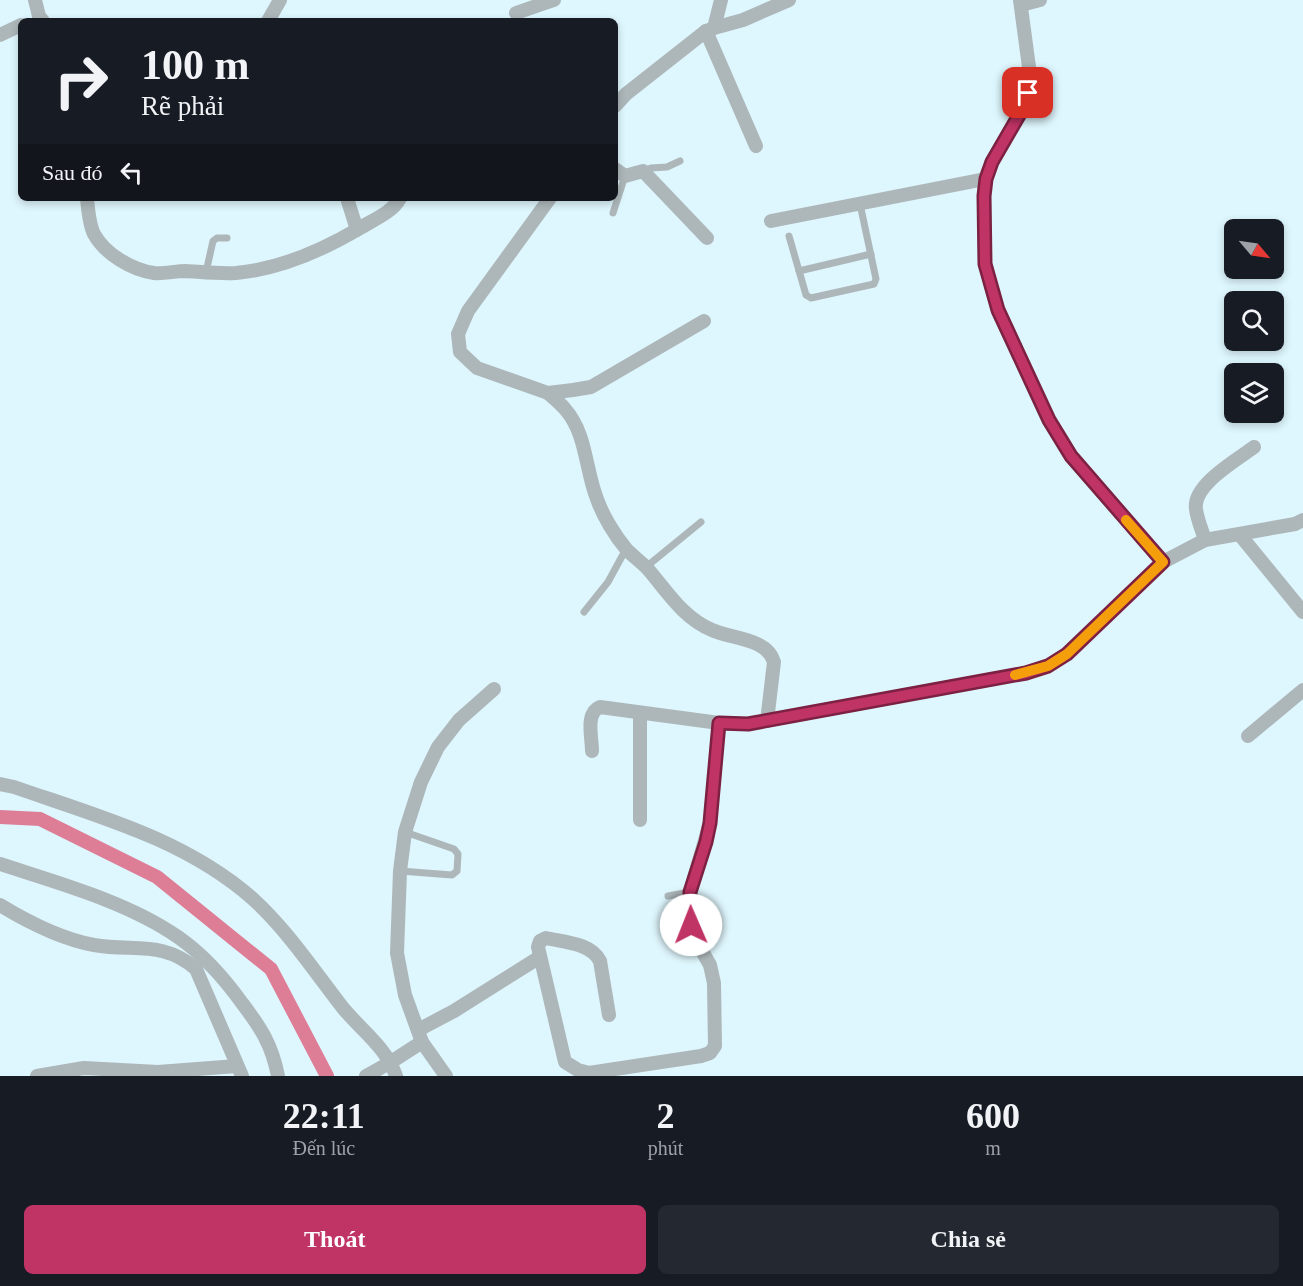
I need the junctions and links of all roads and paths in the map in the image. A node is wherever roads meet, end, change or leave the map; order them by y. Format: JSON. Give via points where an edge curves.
{"nodes":[{"id":1,"x":35,"y":0,"type":"edge"},
{"id":2,"x":280,"y":0,"type":"edge"},
{"id":3,"x":554,"y":0,"type":"edge"},
{"id":4,"x":721,"y":0,"type":"edge"},
{"id":5,"x":789,"y":0,"type":"edge"},
{"id":6,"x":1040,"y":0,"type":"edge"},
{"id":7,"x":1021,"y":3,"type":"edge"},
{"id":8,"x":513,"y":11,"type":"edge"},
{"id":9,"x":37,"y":18,"type":"edge"},
{"id":10,"x":270,"y":18,"type":"edge"},
{"id":11,"x":18,"y":26,"type":"edge"},
{"id":12,"x":710,"y":29,"type":"junction"},
{"id":13,"x":0,"y":35,"type":"edge"},
{"id":14,"x":618,"y":103,"type":"edge"},
{"id":15,"x":756,"y":146,"type":"dead end"},
{"id":16,"x":680,"y":161,"type":"dead end"},
{"id":17,"x":643,"y":171,"type":"junction"},
{"id":18,"x":620,"y":173,"type":"edge"},
{"id":19,"x":986,"y":179,"type":"junction"},
{"id":20,"x":88,"y":201,"type":"edge"},
{"id":21,"x":348,"y":201,"type":"edge"},
{"id":22,"x":398,"y":201,"type":"edge"},
{"id":23,"x":548,"y":201,"type":"edge"},
{"id":24,"x":615,"y":201,"type":"edge"},
{"id":25,"x":860,"y":204,"type":"junction"},
{"id":26,"x":613,"y":213,"type":"dead end"},
{"id":27,"x":771,"y":221,"type":"dead end"},
{"id":28,"x":357,"y":230,"type":"junction"},
{"id":29,"x":789,"y":236,"type":"dead end"},
{"id":30,"x":227,"y":238,"type":"dead end"},
{"id":31,"x":706,"y":238,"type":"dead end"},
{"id":32,"x":871,"y":254,"type":"junction"},
{"id":33,"x":799,"y":271,"type":"junction"},
{"id":34,"x":206,"y":272,"type":"junction"},
{"id":35,"x":704,"y":321,"type":"dead end"},
{"id":36,"x":549,"y":393,"type":"junction"},
{"id":37,"x":1254,"y":447,"type":"dead end"},
{"id":38,"x":1303,"y":520,"type":"edge"},
{"id":39,"x":700,"y":522,"type":"dead end"},
{"id":40,"x":1240,"y":535,"type":"junction"},
{"id":41,"x":1205,"y":540,"type":"junction"},
{"id":42,"x":626,"y":549,"type":"junction"},
{"id":43,"x":1163,"y":562,"type":"junction"},
{"id":44,"x":646,"y":567,"type":"junction"},
{"id":45,"x":584,"y":612,"type":"dead end"},
{"id":46,"x":1303,"y":612,"type":"edge"},
{"id":47,"x":494,"y":689,"type":"dead end"},
{"id":48,"x":1303,"y":690,"type":"edge"},
{"id":49,"x":640,"y":713,"type":"junction"},
{"id":50,"x":767,"y":721,"type":"junction"},
{"id":51,"x":719,"y":723,"type":"junction"},
{"id":52,"x":1248,"y":736,"type":"dead end"},
{"id":53,"x":592,"y":751,"type":"dead end"},
{"id":54,"x":0,"y":784,"type":"edge"},
{"id":55,"x":640,"y":820,"type":"dead end"},
{"id":56,"x":405,"y":832,"type":"junction"},
{"id":57,"x":0,"y":864,"type":"edge"},
{"id":58,"x":400,"y":871,"type":"junction"},
{"id":59,"x":690,"y":892,"type":"junction"},
{"id":60,"x":668,"y":896,"type":"dead end"},
{"id":61,"x":0,"y":905,"type":"edge"},
{"id":62,"x":540,"y":957,"type":"junction"},
{"id":63,"x":609,"y":1015,"type":"dead end"},
{"id":64,"x":420,"y":1036,"type":"junction"},
{"id":65,"x":390,"y":1069,"type":"edge"},
{"id":66,"x":239,"y":1071,"type":"edge"},
{"id":67,"x":53,"y":1075,"type":"edge"},
{"id":68,"x":38,"y":1076,"type":"edge"},
{"id":69,"x":278,"y":1076,"type":"edge"},
{"id":70,"x":366,"y":1076,"type":"edge"},
{"id":71,"x":446,"y":1076,"type":"edge"}],
"edges":[{"from":1,"to":9,"type":"street"},
{"from":2,"to":10,"type":"street"},
{"from":3,"to":8,"type":"street"},
{"from":4,"to":12,"type":"street"},
{"from":5,"to":12,"type":"street"},
{"from":6,"to":7,"type":"street"},
{"from":7,"to":19,"type":"street","via":[[1031,82],[1025,105]]},
{"from":11,"to":13,"type":"street"},
{"from":12,"to":14,"type":"street"},
{"from":12,"to":15,"type":"street"},
{"from":16,"to":17,"type":"lane"},
{"from":17,"to":18,"type":"street"},
{"from":17,"to":31,"type":"street"},
{"from":19,"to":25,"type":"street"},
{"from":19,"to":43,"type":"street","via":[[985,264],[998,310],[1049,420],[1071,456]]},
{"from":20,"to":34,"type":"street","via":[[94,233],[126,263],[156,273]]},
{"from":21,"to":28,"type":"street"},
{"from":22,"to":28,"type":"street"},
{"from":23,"to":36,"type":"street","via":[[468,311],[458,334],[460,352],[477,368]]},
{"from":24,"to":26,"type":"lane"},
{"from":25,"to":27,"type":"street"},
{"from":25,"to":32,"type":"lane"},
{"from":28,"to":34,"type":"street","via":[[314,253],[254,271]]},
{"from":29,"to":33,"type":"lane"},
{"from":30,"to":34,"type":"lane","via":[[213,241]]},
{"from":32,"to":33,"type":"lane"},
{"from":32,"to":33,"type":"lane","via":[[874,284],[811,298],[806,295]]},
{"from":35,"to":36,"type":"street","via":[[591,387]]},
{"from":36,"to":42,"type":"street","via":[[566,410],[580,434],[596,498]]},
{"from":37,"to":41,"type":"street","via":[[1203,486],[1197,495],[1195,508]]},
{"from":38,"to":40,"type":"street"},
{"from":39,"to":44,"type":"lane"},
{"from":40,"to":41,"type":"street"},
{"from":40,"to":46,"type":"street"},
{"from":41,"to":43,"type":"street"},
{"from":42,"to":44,"type":"street"},
{"from":42,"to":45,"type":"lane","via":[[608,582]]},
{"from":43,"to":50,"type":"street","via":[[1067,654],[1048,666]]},
{"from":44,"to":50,"type":"street","via":[[695,620],[712,630],[760,645],[771,654],[774,662]]},
{"from":47,"to":56,"type":"street","via":[[459,720],[438,747],[421,782]]},
{"from":48,"to":52,"type":"street"},
{"from":49,"to":51,"type":"street"},
{"from":49,"to":53,"type":"street","via":[[600,707],[594,710]]},
{"from":49,"to":55,"type":"street"},
{"from":50,"to":51,"type":"street"},
{"from":51,"to":59,"type":"street","via":[[710,823]]},
{"from":54,"to":65,"type":"street","via":[[141,832],[183,850],[228,878],[282,929],[344,1010],[378,1044]]},
{"from":56,"to":58,"type":"street"},
{"from":56,"to":58,"type":"lane","via":[[454,849],[458,854],[457,871],[452,875]]},
{"from":57,"to":69,"type":"street","via":[[110,903],[178,937],[209,963],[263,1031]]},
{"from":58,"to":64,"type":"street","via":[[397,952],[405,994]]},
{"from":59,"to":60,"type":"lane"},
{"from":59,"to":62,"type":"street","via":[[691,925],[714,983],[715,1046],[710,1053],[589,1072],[578,1070],[565,1062]]},
{"from":61,"to":66,"type":"street","via":[[69,939],[123,949],[160,949],[183,958],[196,969]]},
{"from":62,"to":63,"type":"street","via":[[540,940],[546,938],[597,953]]},
{"from":62,"to":64,"type":"street"},
{"from":64,"to":65,"type":"street"},
{"from":64,"to":71,"type":"street"},
{"from":65,"to":70,"type":"street"},
{"from":66,"to":67,"type":"street","via":[[84,1068]]},
{"from":67,"to":68,"type":"street"}]}
